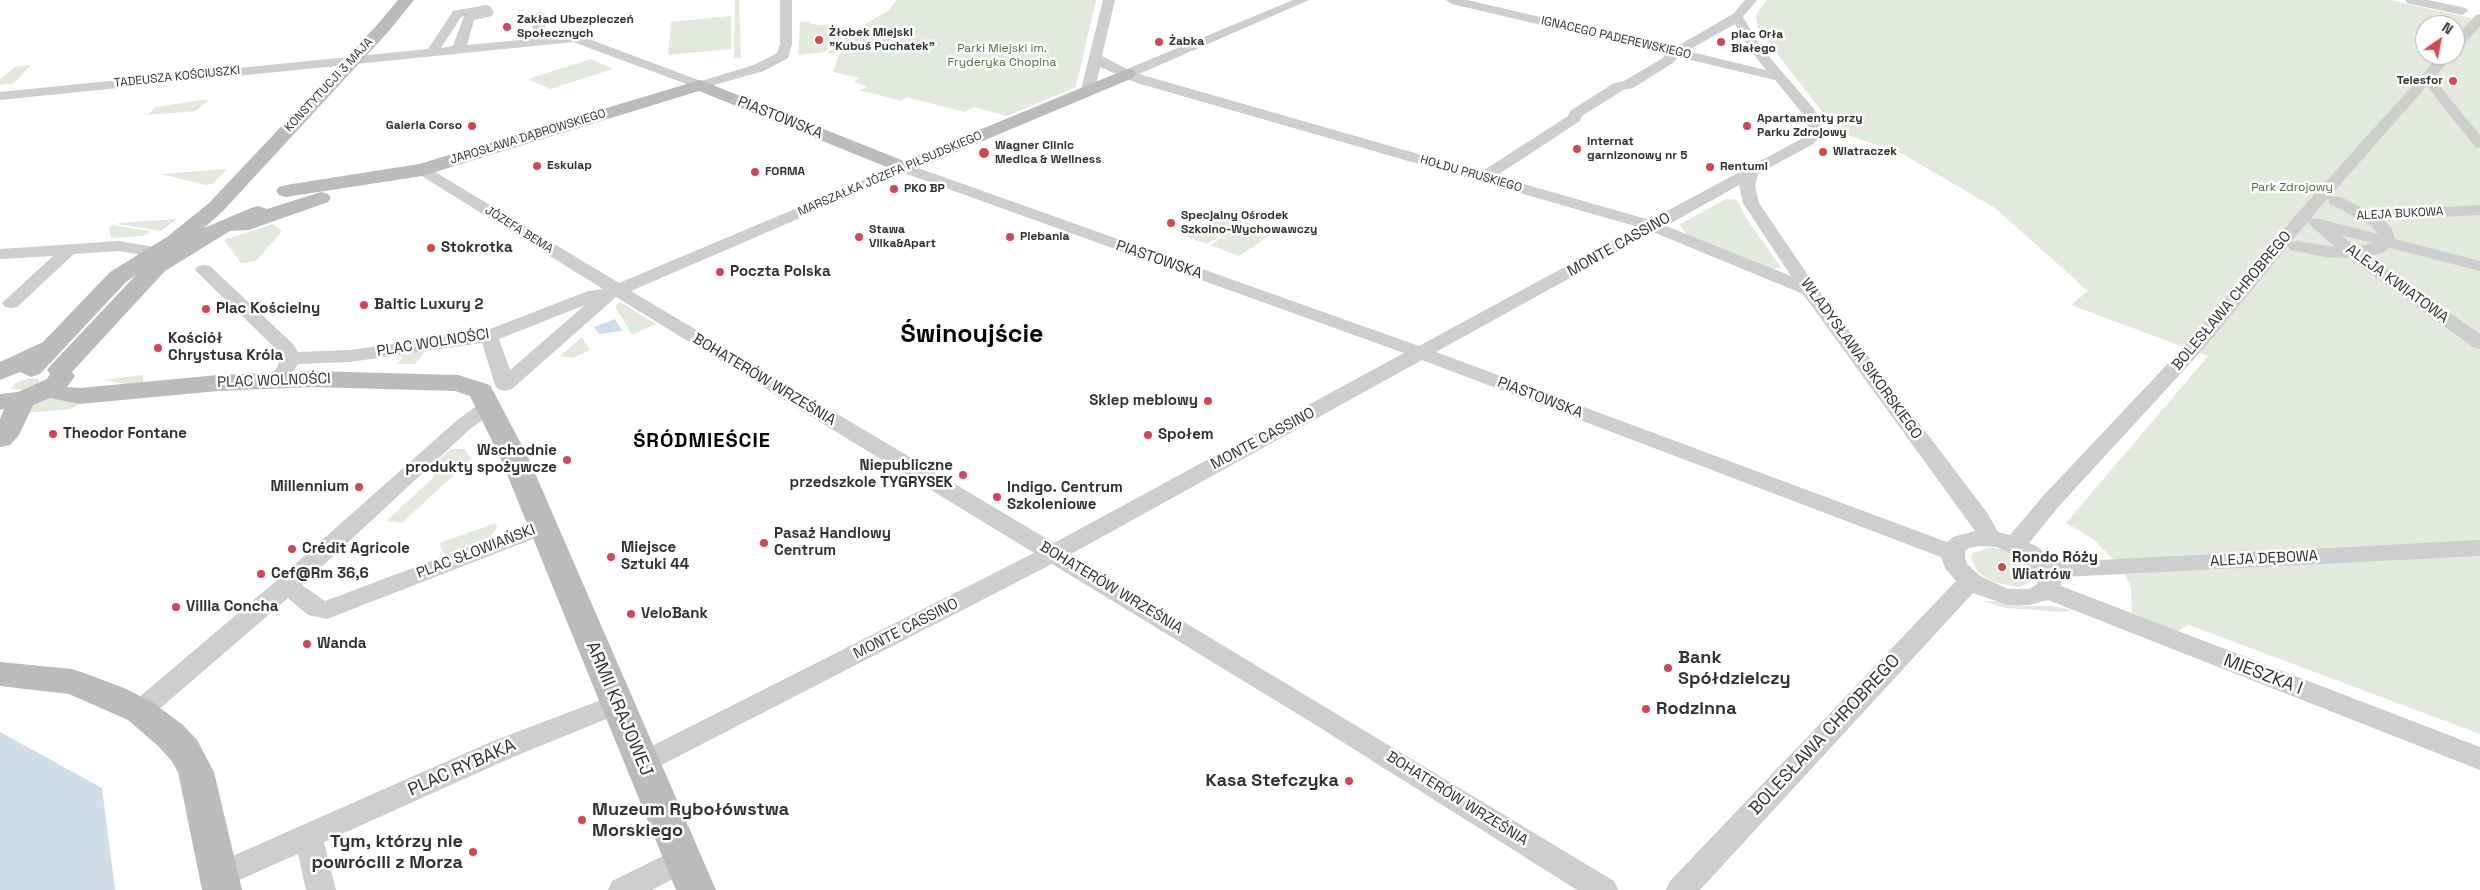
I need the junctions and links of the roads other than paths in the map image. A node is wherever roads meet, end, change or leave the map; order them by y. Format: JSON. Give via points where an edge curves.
{"nodes":[{"id":1,"x":406,"y":0,"type":"edge"},
{"id":2,"x":786,"y":0,"type":"edge"},
{"id":3,"x":1109,"y":0,"type":"edge"},
{"id":4,"x":1302,"y":0,"type":"edge"},
{"id":5,"x":1452,"y":0,"type":"edge"},
{"id":6,"x":1751,"y":0,"type":"edge"},
{"id":7,"x":2411,"y":0,"type":"edge"},
{"id":8,"x":454,"y":2,"type":"dead end"},
{"id":9,"x":487,"y":7,"type":"edge"},
{"id":10,"x":540,"y":15,"type":"dead end"},
{"id":11,"x":2480,"y":15,"type":"edge"},
{"id":12,"x":1737,"y":18,"type":"junction"},
{"id":13,"x":2465,"y":34,"type":"edge"},
{"id":14,"x":537,"y":42,"type":"junction"},
{"id":15,"x":459,"y":49,"type":"junction"},
{"id":16,"x":432,"y":52,"type":"junction"},
{"id":17,"x":1677,"y":52,"type":"junction"},
{"id":18,"x":354,"y":59,"type":"junction"},
{"id":19,"x":1095,"y":64,"type":"junction"},
{"id":20,"x":2438,"y":65,"type":"edge"},
{"id":21,"x":1126,"y":74,"type":"junction"},
{"id":22,"x":1780,"y":78,"type":"junction"},
{"id":23,"x":700,"y":85,"type":"junction"},
{"id":24,"x":2433,"y":87,"type":"dead end"},
{"id":25,"x":1088,"y":90,"type":"junction"},
{"id":26,"x":15,"y":94,"type":"junction"},
{"id":27,"x":0,"y":96,"type":"edge"},
{"id":28,"x":0,"y":105,"type":"edge"},
{"id":29,"x":2480,"y":144,"type":"edge"},
{"id":30,"x":904,"y":168,"type":"junction"},
{"id":31,"x":251,"y":169,"type":"junction"},
{"id":32,"x":422,"y":170,"type":"junction"},
{"id":33,"x":1751,"y":174,"type":"junction"},
{"id":34,"x":1483,"y":178,"type":"junction"},
{"id":35,"x":359,"y":181,"type":"junction"},
{"id":36,"x":271,"y":196,"type":"junction"},
{"id":37,"x":235,"y":199,"type":"junction"},
{"id":38,"x":2335,"y":200,"type":"dead end"},
{"id":39,"x":2480,"y":210,"type":"edge"},
{"id":40,"x":2368,"y":216,"type":"junction"},
{"id":41,"x":2318,"y":221,"type":"junction"},
{"id":42,"x":1652,"y":226,"type":"junction"},
{"id":43,"x":209,"y":236,"type":"junction"},
{"id":44,"x":2386,"y":241,"type":"junction"},
{"id":45,"x":2296,"y":246,"type":"dead end"},
{"id":46,"x":70,"y":248,"type":"junction"},
{"id":47,"x":154,"y":252,"type":"junction"},
{"id":48,"x":2353,"y":253,"type":"junction"},
{"id":49,"x":0,"y":254,"type":"edge"},
{"id":50,"x":2480,"y":266,"type":"edge"},
{"id":51,"x":204,"y":270,"type":"dead end"},
{"id":52,"x":610,"y":289,"type":"junction"},
{"id":53,"x":1809,"y":290,"type":"junction"},
{"id":54,"x":11,"y":303,"type":"dead end"},
{"id":55,"x":489,"y":336,"type":"junction"},
{"id":56,"x":86,"y":340,"type":"junction"},
{"id":57,"x":56,"y":342,"type":"junction"},
{"id":58,"x":2480,"y":343,"type":"edge"},
{"id":59,"x":292,"y":353,"type":"junction"},
{"id":60,"x":1420,"y":353,"type":"junction"},
{"id":61,"x":31,"y":370,"type":"junction"},
{"id":62,"x":0,"y":372,"type":"edge"},
{"id":63,"x":55,"y":379,"type":"junction"},
{"id":64,"x":278,"y":380,"type":"junction"},
{"id":65,"x":0,"y":381,"type":"edge"},
{"id":66,"x":176,"y":386,"type":"junction"},
{"id":67,"x":11,"y":401,"type":"edge"},
{"id":68,"x":490,"y":405,"type":"junction"},
{"id":69,"x":0,"y":439,"type":"edge"},
{"id":70,"x":543,"y":527,"type":"junction"},
{"id":71,"x":1990,"y":538,"type":"junction"},
{"id":72,"x":2015,"y":545,"type":"junction"},
{"id":73,"x":2480,"y":548,"type":"edge"},
{"id":74,"x":1954,"y":553,"type":"junction"},
{"id":75,"x":1054,"y":554,"type":"junction"},
{"id":76,"x":2047,"y":580,"type":"junction"},
{"id":77,"x":1971,"y":582,"type":"junction"},
{"id":78,"x":285,"y":587,"type":"junction"},
{"id":79,"x":0,"y":674,"type":"edge"},
{"id":80,"x":617,"y":704,"type":"junction"},
{"id":81,"x":140,"y":710,"type":"junction"},
{"id":82,"x":2480,"y":759,"type":"edge"},
{"id":83,"x":642,"y":764,"type":"junction"},
{"id":84,"x":308,"y":836,"type":"junction"},
{"id":85,"x":689,"y":875,"type":"edge"},
{"id":86,"x":220,"y":883,"type":"edge"},
{"id":87,"x":321,"y":890,"type":"edge"},
{"id":88,"x":622,"y":890,"type":"edge"},
{"id":89,"x":1603,"y":890,"type":"edge"},
{"id":90,"x":1681,"y":890,"type":"edge"}],
"edges":[{"from":1,"to":18,"type":"street","name":"KONSTYTUCJI 3 MAJA"},
{"from":2,"to":23,"type":"street","via":[[783,55],[759,68]]},
{"from":3,"to":19,"type":"street"},
{"from":4,"to":21,"type":"street","name":"MARSZAŁKA JÓZEFA PIŁSUDSKIEGO"},
{"from":5,"to":17,"type":"street","name":"IGNACEGO PADEREWSKIEGO"},
{"from":6,"to":12,"type":"street"},
{"from":7,"to":11,"type":"street"},
{"from":8,"to":9,"type":"street"},
{"from":9,"to":15,"type":"street","via":[[469,18]]},
{"from":9,"to":16,"type":"street","via":[[457,14]]},
{"from":10,"to":14,"type":"street"},
{"from":11,"to":13,"type":"street"},
{"from":12,"to":17,"type":"street"},
{"from":12,"to":22,"type":"street","via":[[1755,48]]},
{"from":14,"to":15,"type":"street","name":"PIASTOWSKA"},
{"from":14,"to":23,"type":"street","name":"PIASTOWSKA","via":[[566,38],[581,40]]},
{"from":15,"to":16,"type":"street","name":"PIASTOWSKA"},
{"from":16,"to":18,"type":"street","name":"PIASTOWSKA"},
{"from":17,"to":22,"type":"street","name":"IGNACEGO PADEREWSKIEGO"},
{"from":17,"to":34,"type":"street","via":[[1628,84],[1618,86]]},
{"from":18,"to":26,"type":"street","name":"TADEUSZA KOŚCIUSZKI"},
{"from":18,"to":31,"type":"street","name":"KONSTYTUCJI 3 MAJA"},
{"from":19,"to":21,"type":"street","via":[[1108,75]]},
{"from":19,"to":25,"type":"street"},
{"from":20,"to":72,"type":"street","name":"BOLESŁAWA CHROBREGO","via":[[2301,219],[2200,342],[2052,500]]},
{"from":21,"to":25,"type":"street","name":"MARSZAŁKA JÓZEFA PIŁSUDSKIEGO"},
{"from":21,"to":34,"type":"street","name":"HOŁDU PRUSKIEGO"},
{"from":22,"to":33,"type":"street","name":"MONTE CASSINO","via":[[1809,112],[1818,131],[1808,141]]},
{"from":23,"to":30,"type":"street","name":"PIASTOWSKA"},
{"from":23,"to":32,"type":"street","name":"JAROSŁAWA DĄBROWSKIEGO"},
{"from":24,"to":29,"type":"street"},
{"from":25,"to":30,"type":"street","name":"MARSZAŁKA JÓZEFA PIŁSUDSKIEGO"},
{"from":26,"to":27,"type":"street","name":"TADEUSZA KOŚCIUSZKI"},
{"from":26,"to":28,"type":"street"},
{"from":30,"to":52,"type":"street","name":"MARSZAŁKA JÓZEFA PIŁSUDSKIEGO"},
{"from":30,"to":60,"type":"street","name":"PIASTOWSKA"},
{"from":31,"to":36,"type":"street","via":[[251,178]]},
{"from":31,"to":37,"type":"street","name":"KONSTYTUCJI 3 MAJA"},
{"from":32,"to":35,"type":"street","name":"JAROSŁAWA DĄBROWSKIEGO"},
{"from":32,"to":52,"type":"street","name":"JÓZEFA BEMA"},
{"from":33,"to":42,"type":"street","name":"MONTE CASSINO"},
{"from":33,"to":53,"type":"street","name":"WŁADYSŁAWA SIKORSKIEGO","via":[[1748,186],[1751,203]]},
{"from":34,"to":42,"type":"street","name":"HOŁDU PRUSKIEGO"},
{"from":35,"to":36,"type":"street","name":"JAROSŁAWA DĄBROWSKIEGO"},
{"from":35,"to":43,"type":"street"},
{"from":36,"to":37,"type":"street","via":[[244,212]]},
{"from":36,"to":43,"type":"street"},
{"from":37,"to":47,"type":"street","name":"KONSTYTUCJI 3 MAJA","via":[[226,214]]},
{"from":38,"to":40,"type":"street"},
{"from":39,"to":40,"type":"street","name":"ALEJA BUKOWA"},
{"from":40,"to":41,"type":"street","name":"ALEJA BUKOWA"},
{"from":40,"to":44,"type":"street","via":[[2384,229]]},
{"from":41,"to":44,"type":"street"},
{"from":41,"to":48,"type":"street","name":"ALEJA KWIATOWA"},
{"from":42,"to":53,"type":"street","name":"HOŁDU PRUSKIEGO"},
{"from":42,"to":60,"type":"street","name":"MONTE CASSINO"},
{"from":43,"to":56,"type":"street","via":[[157,266]]},
{"from":44,"to":48,"type":"street","via":[[2376,249]]},
{"from":44,"to":50,"type":"street"},
{"from":45,"to":48,"type":"street"},
{"from":46,"to":47,"type":"street","via":[[119,246]]},
{"from":46,"to":49,"type":"street"},
{"from":46,"to":54,"type":"street"},
{"from":47,"to":57,"type":"street","name":"KONSTYTUCJI 3 MAJA","via":[[118,277]]},
{"from":48,"to":58,"type":"street","name":"ALEJA KWIATOWA"},
{"from":51,"to":59,"type":"street"},
{"from":52,"to":55,"type":"street","name":"PLAC WOLNOŚCI"},
{"from":52,"to":55,"type":"street","name":"PLAC WOLNOŚCI","via":[[505,385]]},
{"from":52,"to":75,"type":"street","name":"BOHATERÓW WRZEŚNIA"},
{"from":53,"to":71,"type":"street","name":"WŁADYSŁAWA SIKORSKIEGO","via":[[1980,519]]},
{"from":55,"to":59,"type":"street","name":"PLAC WOLNOŚCI","via":[[331,357]]},
{"from":56,"to":63,"type":"street"},
{"from":56,"to":66,"type":"street","via":[[79,356],[88,380],[112,387]]},
{"from":57,"to":61,"type":"street","name":"KONSTYTUCJI 3 MAJA"},
{"from":57,"to":62,"type":"street"},
{"from":59,"to":64,"type":"street"},
{"from":60,"to":74,"type":"street","name":"PIASTOWSKA"},
{"from":60,"to":75,"type":"street","name":"MONTE CASSINO"},
{"from":61,"to":63,"type":"street","name":"PLAC WOLNOŚCI","via":[[44,368]]},
{"from":61,"to":65,"type":"street"},
{"from":63,"to":66,"type":"street","name":"PLAC WOLNOŚCI","via":[[64,394],[80,396]]},
{"from":63,"to":67,"type":"street"},
{"from":64,"to":66,"type":"street","name":"PLAC WOLNOŚCI"},
{"from":64,"to":68,"type":"street","name":"PLAC WOLNOŚCI","via":[[458,383],[482,391]]},
{"from":67,"to":69,"type":"street","via":[[9,429]]},
{"from":68,"to":70,"type":"street","name":"PLAC SŁOWIAŃSKI"},
{"from":68,"to":78,"type":"street","via":[[462,426]]},
{"from":70,"to":78,"type":"street","name":"PLAC SŁOWIAŃSKI","via":[[327,610],[317,609],[297,592]]},
{"from":70,"to":80,"type":"street","name":"ARMII KRAJOWEJ"},
{"from":71,"to":72,"type":"street"},
{"from":71,"to":74,"type":"street","via":[[1961,542]]},
{"from":72,"to":76,"type":"street","via":[[2030,553]]},
{"from":73,"to":76,"type":"street","name":"ALEJA DĘBOWA","via":[[2081,569]]},
{"from":74,"to":77,"type":"street","via":[[1957,568]]},
{"from":75,"to":83,"type":"street","name":"MONTE CASSINO"},
{"from":75,"to":89,"type":"street","name":"BOHATERÓW WRZEŚNIA"},
{"from":76,"to":77,"type":"street","via":[[2029,597],[1991,592]]},
{"from":76,"to":82,"type":"street","name":"MIESZKA I"},
{"from":77,"to":90,"type":"street","name":"BOLESŁAWA CHROBREGO","via":[[1950,600]]},
{"from":78,"to":81,"type":"street"},
{"from":79,"to":81,"type":"street","via":[[72,682]]},
{"from":80,"to":83,"type":"street","name":"ARMII KRAJOWEJ"},
{"from":80,"to":84,"type":"street","name":"PLAC RYBAKA","via":[[503,749]]},
{"from":81,"to":86,"type":"street","via":[[184,750],[196,772]]},
{"from":83,"to":85,"type":"street","name":"ARMII KRAJOWEJ"},
{"from":84,"to":86,"type":"street","name":"PLAC RYBAKA"},
{"from":84,"to":87,"type":"street"},
{"from":85,"to":88,"type":"street"}]}
